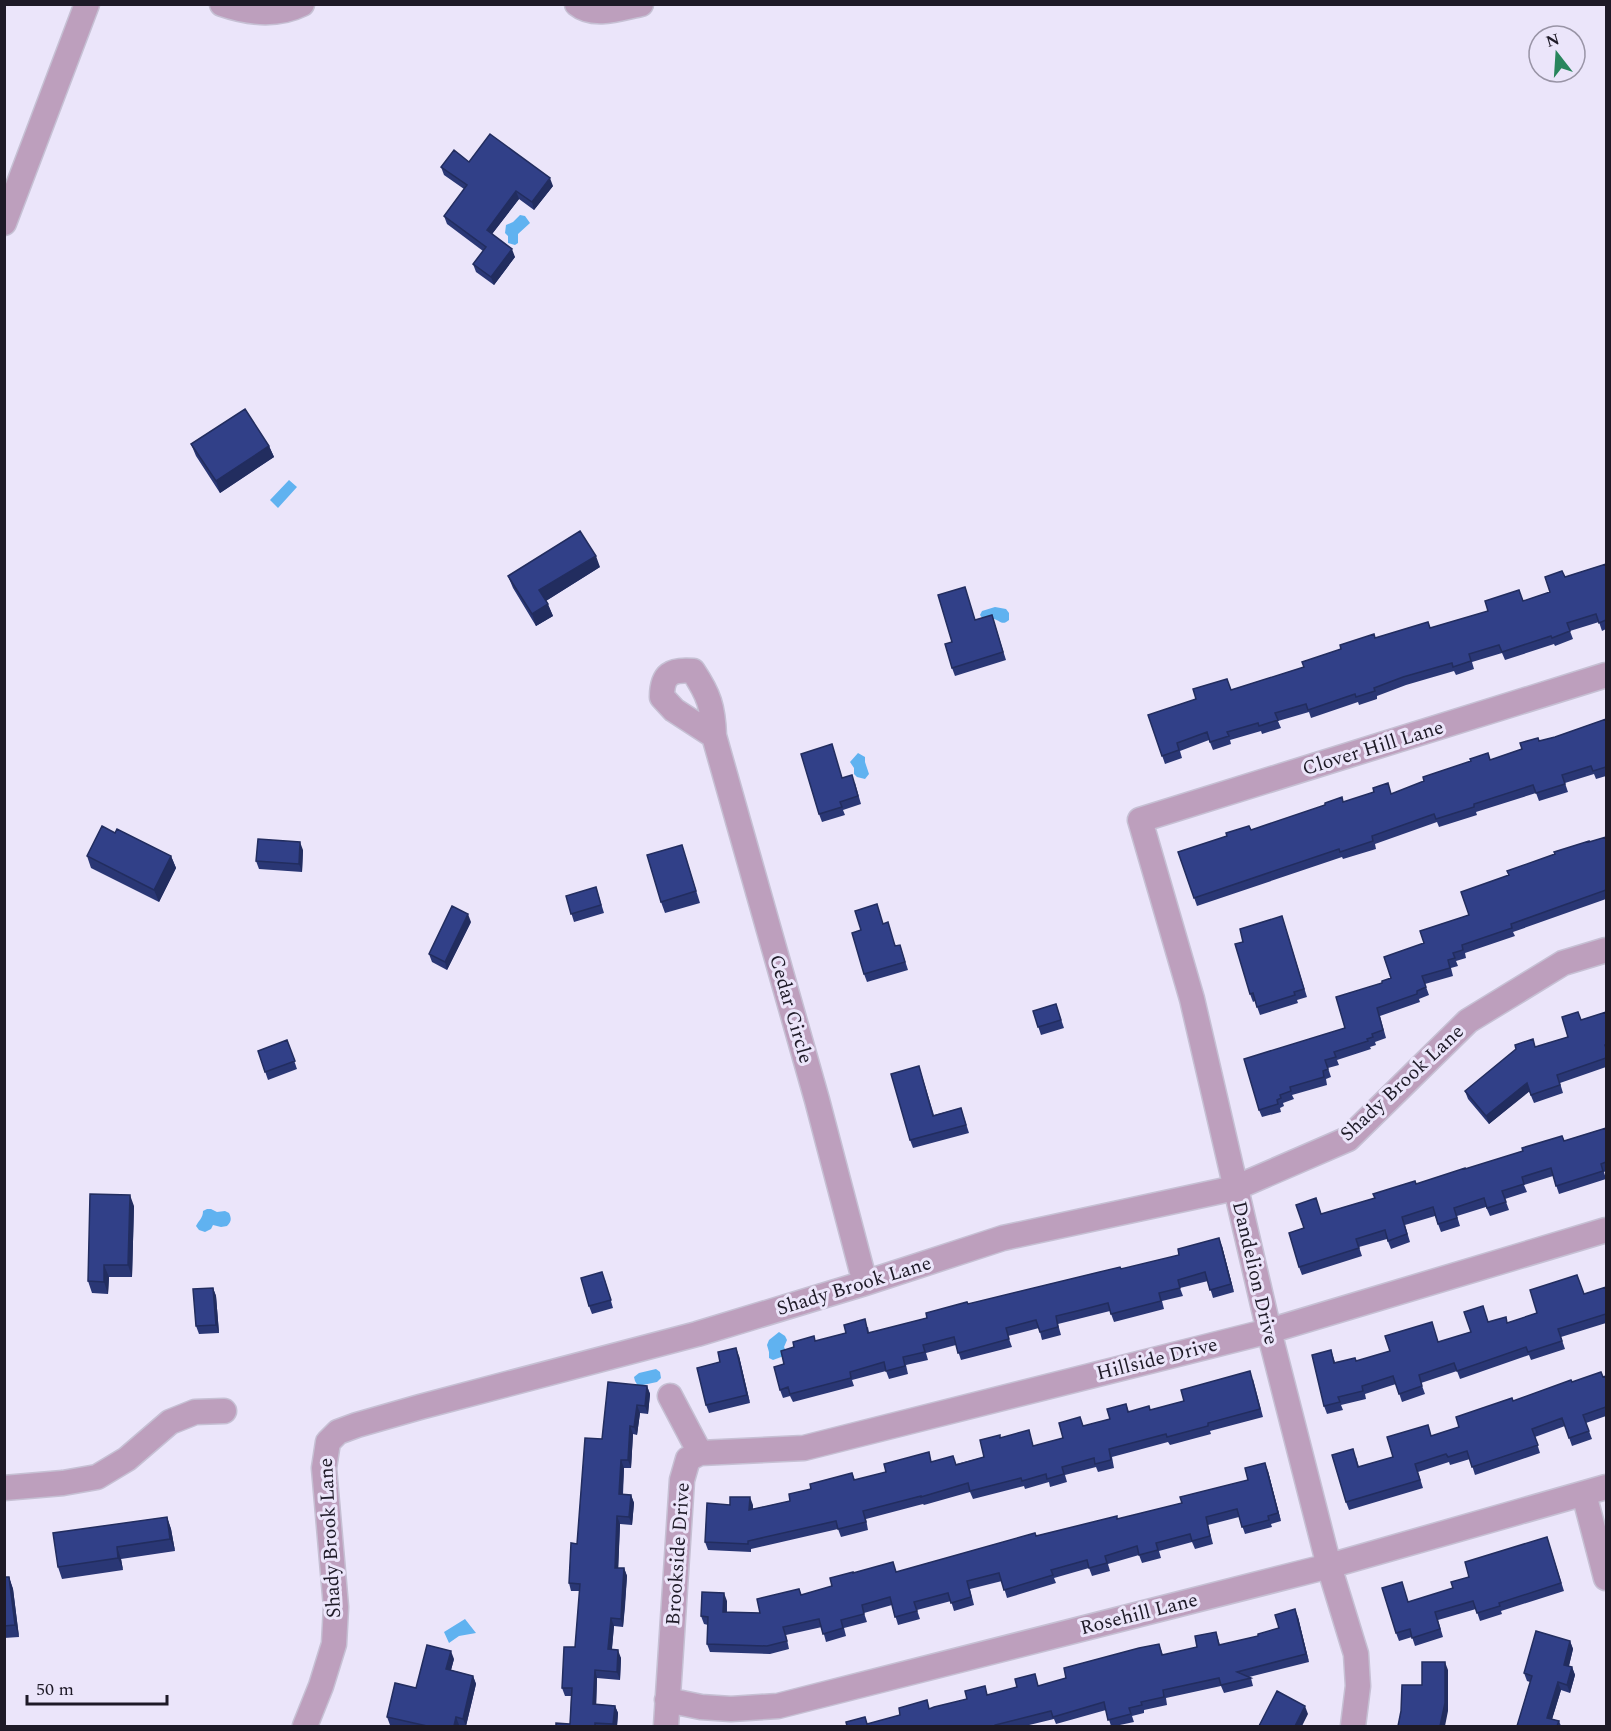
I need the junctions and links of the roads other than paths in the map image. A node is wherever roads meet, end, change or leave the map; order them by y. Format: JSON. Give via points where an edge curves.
{"nodes":[{"id":1,"x":87,"y":4,"type":"edge"},
{"id":2,"x":222,"y":4,"type":"edge"},
{"id":3,"x":302,"y":4,"type":"edge"},
{"id":4,"x":577,"y":4,"type":"edge"},
{"id":5,"x":641,"y":4,"type":"edge"},
{"id":6,"x":4,"y":223,"type":"edge"},
{"id":7,"x":1606,"y":675,"type":"edge"},
{"id":8,"x":714,"y":736,"type":"dead end"},
{"id":9,"x":1140,"y":820,"type":"joint"},
{"id":10,"x":1606,"y":950,"type":"edge"},
{"id":11,"x":1235,"y":1188,"type":"junction"},
{"id":12,"x":1606,"y":1230,"type":"edge"},
{"id":13,"x":865,"y":1283,"type":"junction"},
{"id":14,"x":1269,"y":1331,"type":"junction"},
{"id":15,"x":670,"y":1396,"type":"dead end"},
{"id":16,"x":224,"y":1411,"type":"dead end"},
{"id":17,"x":700,"y":1453,"type":"junction"},
{"id":18,"x":4,"y":1488,"type":"edge"},
{"id":19,"x":1595,"y":1491,"type":"edge"},
{"id":20,"x":1329,"y":1566,"type":"junction"},
{"id":21,"x":1606,"y":1578,"type":"edge"},
{"id":22,"x":667,"y":1700,"type":"junction"},
{"id":23,"x":305,"y":1726,"type":"edge"},
{"id":24,"x":666,"y":1726,"type":"edge"},
{"id":25,"x":1353,"y":1726,"type":"edge"}],
"edges":[{"from":1,"to":6,"type":"street"},
{"from":2,"to":3,"type":"street","via":[[261,13]]},
{"from":4,"to":5,"type":"street","via":[[594,12]]},
{"from":7,"to":9,"type":"street","name":"Clover Hill Lane"},
{"from":8,"to":13,"type":"street","name":"Cedar Circle","via":[[818,1100]]},
{"from":9,"to":11,"type":"street","name":"Dandelion Drive","via":[[1192,999]]},
{"from":10,"to":11,"type":"street","name":"Shady Brook Lane","via":[[1563,963],[1468,1021],[1348,1139]]},
{"from":11,"to":13,"type":"street","name":"Shady Brook Lane","via":[[1003,1238]]},
{"from":11,"to":14,"type":"street","name":"Dandelion Drive"},
{"from":12,"to":14,"type":"street","name":"Hillside Drive"},
{"from":13,"to":23,"type":"street","name":"Shady Brook Lane","via":[[697,1334],[338,1432],[328,1443],[324,1468],[336,1606],[334,1644]]},
{"from":14,"to":17,"type":"street","name":"Hillside Drive","via":[[804,1448]]},
{"from":14,"to":20,"type":"street","name":"Dandelion Drive"},
{"from":15,"to":17,"type":"street"},
{"from":16,"to":18,"type":"street","via":[[195,1412],[170,1422],[127,1459],[97,1477]]},
{"from":17,"to":22,"type":"street","name":"Brookside Drive","via":[[688,1459],[682,1480]]},
{"from":19,"to":20,"type":"street","name":"Rosehill Lane"},
{"from":19,"to":21,"type":"street"},
{"from":20,"to":22,"type":"street","name":"Rosehill Lane","via":[[778,1706],[731,1709]]},
{"from":20,"to":25,"type":"street","name":"Dandelion Drive","via":[[1356,1654],[1358,1686]]},
{"from":22,"to":24,"type":"street","name":"Brookside Drive"}]}
